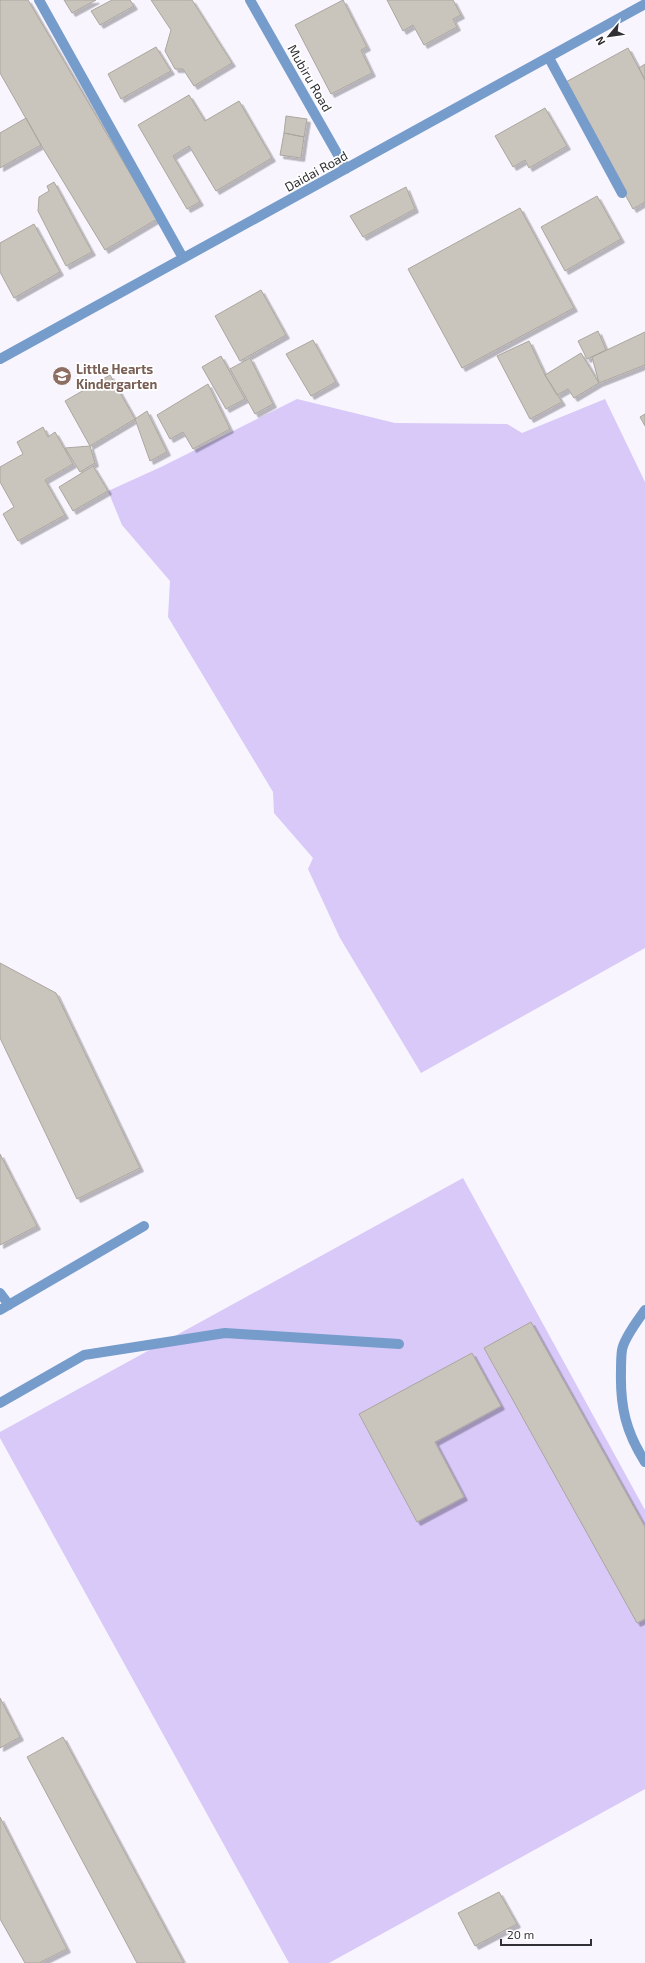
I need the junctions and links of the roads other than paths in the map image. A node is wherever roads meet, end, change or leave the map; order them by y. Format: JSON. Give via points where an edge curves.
{"nodes":[{"id":1,"x":39,"y":0,"type":"edge"},
{"id":2,"x":250,"y":0,"type":"edge"},
{"id":3,"x":645,"y":4,"type":"edge"},
{"id":4,"x":549,"y":58,"type":"junction"},
{"id":5,"x":346,"y":169,"type":"junction"},
{"id":6,"x":622,"y":193,"type":"dead end"},
{"id":7,"x":184,"y":258,"type":"junction"},
{"id":8,"x":0,"y":359,"type":"edge"},
{"id":9,"x":144,"y":1226,"type":"dead end"},
{"id":10,"x":0,"y":1294,"type":"edge"},
{"id":11,"x":9,"y":1305,"type":"junction"},
{"id":12,"x":0,"y":1310,"type":"edge"},
{"id":13,"x":645,"y":1310,"type":"edge"},
{"id":14,"x":399,"y":1344,"type":"dead end"},
{"id":15,"x":0,"y":1403,"type":"edge"},
{"id":16,"x":645,"y":1462,"type":"edge"}],
"edges":[{"from":1,"to":7,"type":"street"},
{"from":2,"to":5,"type":"street","name":"Mubiru Road"},
{"from":3,"to":4,"type":"street","name":"Daidai Road"},
{"from":4,"to":5,"type":"street","name":"Daidai Road"},
{"from":4,"to":6,"type":"street"},
{"from":5,"to":7,"type":"street","name":"Daidai Road"},
{"from":7,"to":8,"type":"street","name":"Daidai Road"},
{"from":9,"to":11,"type":"street"},
{"from":10,"to":11,"type":"street"},
{"from":11,"to":12,"type":"street"},
{"from":13,"to":16,"type":"street","via":[[622,1349],[620,1386],[624,1418]]},
{"from":14,"to":15,"type":"street","via":[[225,1333],[84,1355]]}]}
